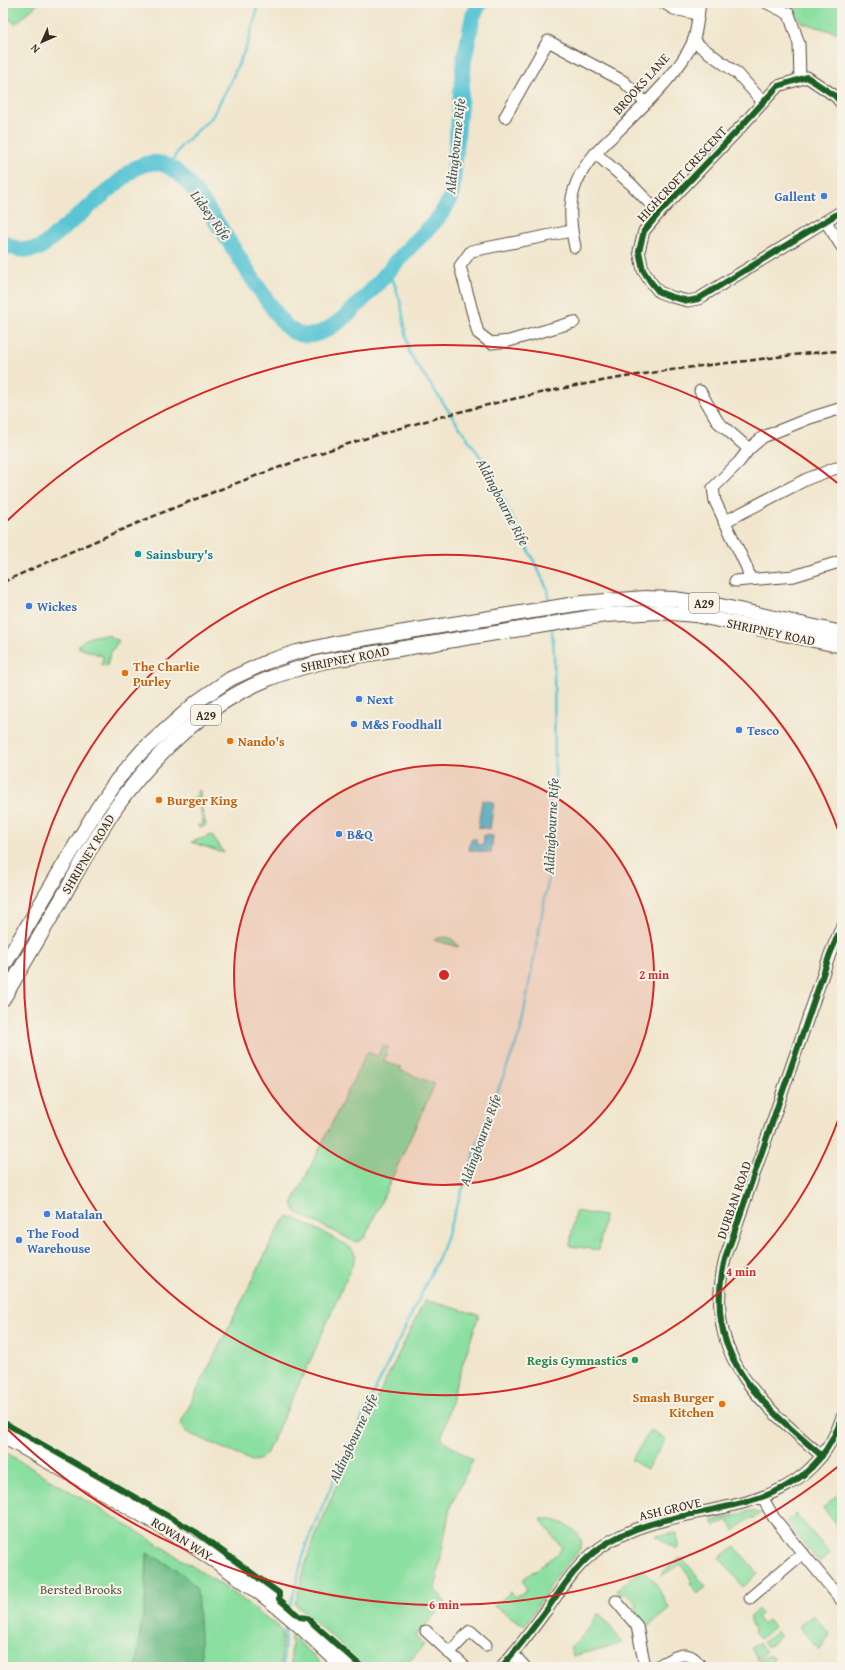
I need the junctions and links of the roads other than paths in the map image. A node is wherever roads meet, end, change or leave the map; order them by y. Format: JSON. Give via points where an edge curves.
{"nodes":[{"id":1,"x":664,"y":3,"type":"edge"},
{"id":2,"x":767,"y":3,"type":"edge"},
{"id":3,"x":699,"y":9,"type":"edge"},
{"id":4,"x":693,"y":41,"type":"junction"},
{"id":5,"x":800,"y":79,"type":"junction"},
{"id":6,"x":646,"y":102,"type":"junction"},
{"id":7,"x":764,"y":102,"type":"junction"},
{"id":8,"x":842,"y":104,"type":"edge"},
{"id":9,"x":505,"y":117,"type":"dead end"},
{"id":10,"x":595,"y":153,"type":"junction"},
{"id":11,"x":842,"y":210,"type":"edge"},
{"id":12,"x":659,"y":213,"type":"junction"},
{"id":13,"x":826,"y":222,"type":"junction"},
{"id":14,"x":571,"y":231,"type":"junction"},
{"id":15,"x":842,"y":246,"type":"edge"},
{"id":16,"x":575,"y":247,"type":"dead end"},
{"id":17,"x":574,"y":322,"type":"dead end"},
{"id":18,"x":700,"y":391,"type":"dead end"},
{"id":19,"x":842,"y":408,"type":"edge"},
{"id":20,"x":749,"y":449,"type":"junction"},
{"id":21,"x":842,"y":468,"type":"edge"},
{"id":22,"x":724,"y":522,"type":"junction"},
{"id":23,"x":842,"y":561,"type":"edge"},
{"id":24,"x":750,"y":579,"type":"junction"},
{"id":25,"x":735,"y":581,"type":"dead end"},
{"id":26,"x":842,"y":633,"type":"edge"},
{"id":27,"x":842,"y":646,"type":"edge"},
{"id":28,"x":842,"y":926,"type":"edge"},
{"id":29,"x":3,"y":967,"type":"edge"},
{"id":30,"x":3,"y":999,"type":"edge"},
{"id":31,"x":842,"y":1417,"type":"edge"},
{"id":32,"x":3,"y":1435,"type":"edge"},
{"id":33,"x":822,"y":1456,"type":"junction"},
{"id":34,"x":762,"y":1497,"type":"junction"},
{"id":35,"x":803,"y":1554,"type":"junction"},
{"id":36,"x":750,"y":1598,"type":"dead end"},
{"id":37,"x":616,"y":1601,"type":"dead end"},
{"id":38,"x":842,"y":1601,"type":"edge"},
{"id":39,"x":426,"y":1631,"type":"dead end"},
{"id":40,"x":486,"y":1645,"type":"dead end"},
{"id":41,"x":449,"y":1653,"type":"junction"},
{"id":42,"x":513,"y":1654,"type":"junction"},
{"id":43,"x":345,"y":1667,"type":"edge"},
{"id":44,"x":464,"y":1667,"type":"edge"},
{"id":45,"x":501,"y":1667,"type":"edge"},
{"id":46,"x":525,"y":1667,"type":"edge"},
{"id":47,"x":645,"y":1667,"type":"edge"},
{"id":48,"x":656,"y":1667,"type":"edge"},
{"id":49,"x":701,"y":1667,"type":"edge"}],
"edges":[{"from":1,"to":3,"type":"street","via":[[674,9]]},
{"from":2,"to":5,"type":"street","via":[[789,14],[799,44]]},
{"from":3,"to":4,"type":"street","name":"BROOKS LANE"},
{"from":4,"to":6,"type":"street","name":"BROOKS LANE","via":[[673,72]]},
{"from":4,"to":7,"type":"street","via":[[738,74]]},
{"from":5,"to":7,"type":"street","name":"HIGHCROFT CRESCENT","via":[[778,86]]},
{"from":5,"to":8,"type":"street","via":[[807,77],[836,96]]},
{"from":6,"to":9,"type":"street","via":[[624,81],[548,41]]},
{"from":6,"to":10,"type":"street","name":"BROOKS LANE"},
{"from":7,"to":12,"type":"street","name":"HIGHCROFT CRESCENT"},
{"from":10,"to":12,"type":"street","via":[[631,184]]},
{"from":10,"to":14,"type":"street","name":"BROOKS LANE","via":[[578,178],[574,190],[571,203]]},
{"from":11,"to":13,"type":"street","name":"HIGHCROFT CRESCENT"},
{"from":12,"to":13,"type":"street","name":"HIGHCROFT CRESCENT","via":[[644,231],[641,241],[639,251],[643,270],[659,292],[688,301],[698,299]]},
{"from":13,"to":15,"type":"street"},
{"from":14,"to":16,"type":"street","name":"BROOKS LANE"},
{"from":14,"to":17,"type":"street","via":[[471,251],[460,266],[478,333],[491,343],[509,341]]},
{"from":18,"to":20,"type":"street","via":[[718,422]]},
{"from":19,"to":20,"type":"street","via":[[772,432]]},
{"from":20,"to":22,"type":"street","via":[[713,488],[715,501]]},
{"from":21,"to":22,"type":"street","via":[[807,479]]},
{"from":22,"to":24,"type":"street"},
{"from":23,"to":24,"type":"street","via":[[794,576]]},
{"from":24,"to":25,"type":"street"},
{"from":26,"to":29,"type":"main road","name":"SHRIPNEY ROAD","number":"A29","via":[[716,604],[674,598],[645,598],[564,606],[337,643],[269,661],[230,679],[198,701],[142,751],[96,809]]},
{"from":27,"to":30,"type":"main road","name":"SHRIPNEY ROAD","number":"A29","via":[[704,617],[679,613],[641,612],[605,615],[321,663],[268,679],[224,702],[152,764],[118,806],[86,855]]},
{"from":28,"to":33,"type":"street","name":"DURBAN ROAD","via":[[830,954],[725,1259],[720,1294],[720,1318],[735,1365],[759,1398]]},
{"from":31,"to":33,"type":"street","name":"ASH GROVE","via":[[835,1437]]},
{"from":32,"to":43,"type":"highway","name":"ROWAN WAY","via":[[196,1546],[274,1602]]},
{"from":33,"to":34,"type":"street","name":"ASH GROVE","via":[[797,1480],[779,1491]]},
{"from":34,"to":35,"type":"street","via":[[774,1518]]},
{"from":34,"to":42,"type":"street","name":"ASH GROVE","via":[[639,1527],[601,1546],[568,1578]]},
{"from":35,"to":36,"type":"street"},
{"from":35,"to":38,"type":"street"},
{"from":37,"to":47,"type":"street","via":[[637,1626]]},
{"from":39,"to":41,"type":"street"},
{"from":40,"to":41,"type":"street","via":[[470,1631]]},
{"from":41,"to":44,"type":"street"},
{"from":42,"to":45,"type":"street","name":"ASH GROVE"},
{"from":42,"to":46,"type":"street"},
{"from":48,"to":49,"type":"street","via":[[685,1654],[697,1660]]}]}
